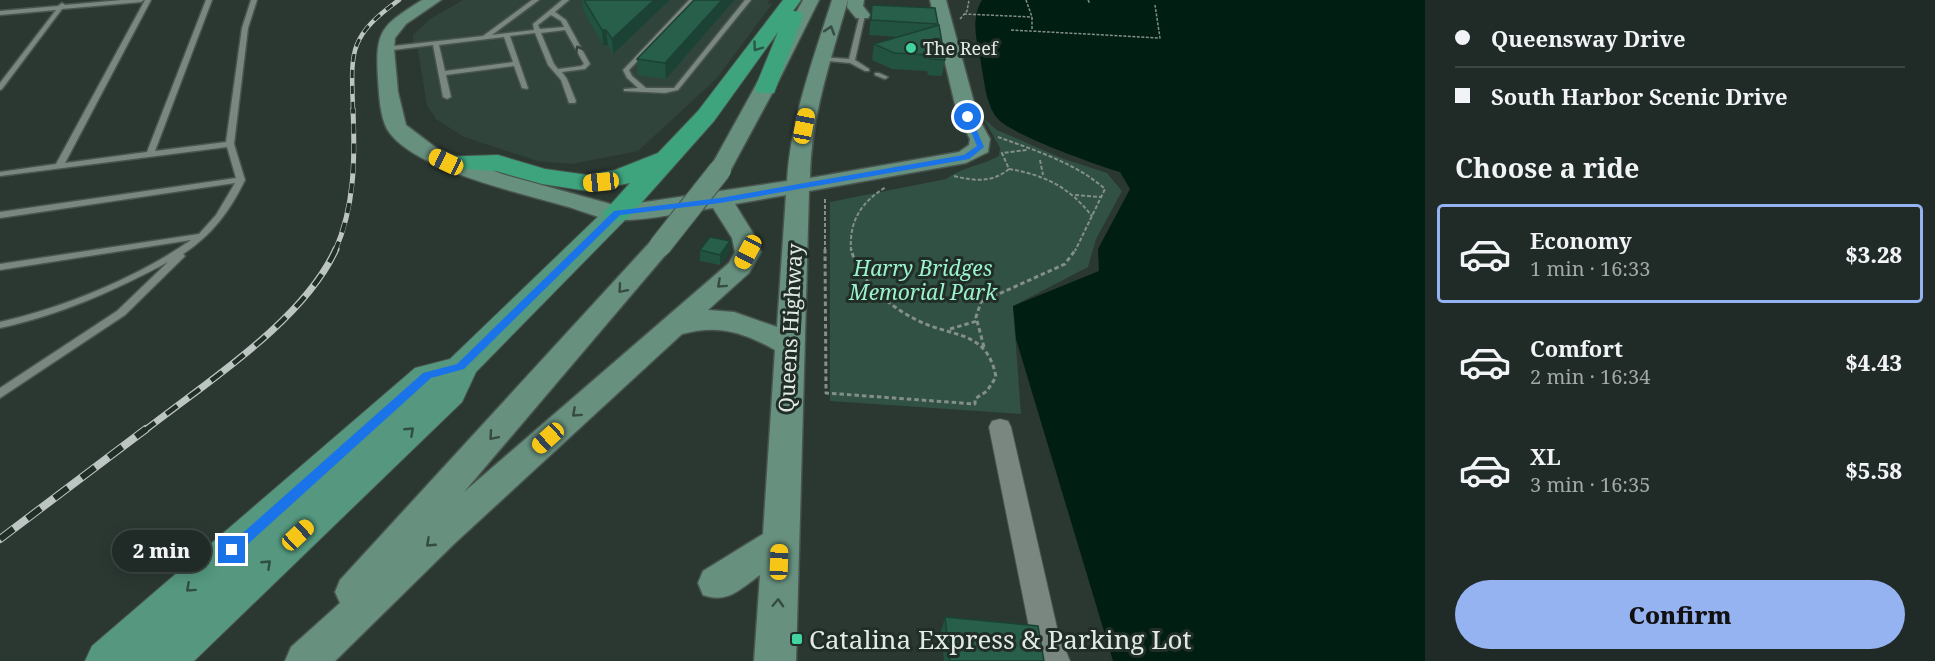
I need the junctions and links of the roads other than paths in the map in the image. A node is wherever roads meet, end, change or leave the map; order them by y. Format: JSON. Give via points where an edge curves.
{"nodes":[{"id":1,"x":66,"y":0,"type":"edge"},
{"id":2,"x":141,"y":0,"type":"edge"},
{"id":3,"x":148,"y":0,"type":"edge"},
{"id":4,"x":209,"y":0,"type":"edge"},
{"id":5,"x":254,"y":0,"type":"edge"},
{"id":6,"x":433,"y":0,"type":"edge"},
{"id":7,"x":536,"y":0,"type":"edge"},
{"id":8,"x":566,"y":0,"type":"edge"},
{"id":9,"x":692,"y":0,"type":"edge"},
{"id":10,"x":748,"y":0,"type":"edge"},
{"id":11,"x":792,"y":0,"type":"edge"},
{"id":12,"x":800,"y":0,"type":"edge"},
{"id":13,"x":811,"y":0,"type":"edge"},
{"id":14,"x":840,"y":0,"type":"edge"},
{"id":15,"x":938,"y":0,"type":"edge"},
{"id":16,"x":60,"y":8,"type":"junction"},
{"id":17,"x":859,"y":8,"type":"edge"},
{"id":18,"x":551,"y":12,"type":"junction"},
{"id":19,"x":0,"y":13,"type":"edge"},
{"id":20,"x":567,"y":28,"type":"junction"},
{"id":21,"x":539,"y":32,"type":"junction"},
{"id":22,"x":506,"y":35,"type":"junction"},
{"id":23,"x":485,"y":38,"type":"junction"},
{"id":24,"x":436,"y":43,"type":"junction"},
{"id":25,"x":385,"y":49,"type":"junction"},
{"id":26,"x":852,"y":60,"type":"junction"},
{"id":27,"x":516,"y":64,"type":"junction"},
{"id":28,"x":818,"y":69,"type":"junction"},
{"id":29,"x":867,"y":70,"type":"dead end"},
{"id":30,"x":557,"y":71,"type":"junction"},
{"id":31,"x":442,"y":73,"type":"junction"},
{"id":32,"x":877,"y":74,"type":"dead end"},
{"id":33,"x":885,"y":77,"type":"dead end"},
{"id":34,"x":0,"y":88,"type":"edge"},
{"id":35,"x":525,"y":88,"type":"dead end"},
{"id":36,"x":643,"y":88,"type":"junction"},
{"id":37,"x":766,"y":88,"type":"junction"},
{"id":38,"x":626,"y":90,"type":"dead end"},
{"id":39,"x":447,"y":97,"type":"dead end"},
{"id":40,"x":572,"y":101,"type":"dead end"},
{"id":41,"x":230,"y":144,"type":"junction"},
{"id":42,"x":800,"y":146,"type":"junction"},
{"id":43,"x":150,"y":154,"type":"junction"},
{"id":44,"x":666,"y":159,"type":"junction"},
{"id":45,"x":446,"y":162,"type":"junction"},
{"id":46,"x":59,"y":166,"type":"junction"},
{"id":47,"x":0,"y":174,"type":"edge"},
{"id":48,"x":881,"y":179,"type":"junction"},
{"id":49,"x":241,"y":180,"type":"junction"},
{"id":50,"x":720,"y":185,"type":"junction"},
{"id":51,"x":762,"y":193,"type":"junction"},
{"id":52,"x":812,"y":193,"type":"junction"},
{"id":53,"x":617,"y":213,"type":"junction"},
{"id":54,"x":0,"y":215,"type":"edge"},
{"id":55,"x":200,"y":238,"type":"junction"},
{"id":56,"x":0,"y":267,"type":"edge"},
{"id":57,"x":0,"y":325,"type":"edge"},
{"id":58,"x":673,"y":328,"type":"junction"},
{"id":59,"x":789,"y":345,"type":"junction"},
{"id":60,"x":461,"y":366,"type":"junction"},
{"id":61,"x":0,"y":394,"type":"edge"},
{"id":62,"x":1000,"y":427,"type":"dead end"},
{"id":63,"x":779,"y":543,"type":"junction"},
{"id":64,"x":717,"y":583,"type":"dead end"},
{"id":65,"x":108,"y":661,"type":"edge"},
{"id":66,"x":162,"y":661,"type":"edge"},
{"id":67,"x":294,"y":661,"type":"edge"},
{"id":68,"x":306,"y":661,"type":"edge"},
{"id":69,"x":775,"y":661,"type":"edge"},
{"id":70,"x":1056,"y":661,"type":"edge"}],
"edges":[{"from":1,"to":16,"type":"lane"},
{"from":2,"to":16,"type":"lane"},
{"from":3,"to":46,"type":"lane"},
{"from":4,"to":43,"type":"lane"},
{"from":5,"to":41,"type":"lane","via":[[245,28]]},
{"from":6,"to":25,"type":"main road","via":[[400,21],[387,37]]},
{"from":7,"to":23,"type":"lane"},
{"from":8,"to":18,"type":"lane"},
{"from":9,"to":36,"type":"lane","via":[[626,70]]},
{"from":10,"to":36,"type":"lane","via":[[676,89]]},
{"from":11,"to":44,"type":"highway","one_way":true,"via":[[706,116]]},
{"from":12,"to":37,"type":"highway"},
{"from":13,"to":37,"type":"main road"},
{"from":28,"to":14,"type":"main road","name":"Queens Highway","one_way":true},
{"from":15,"to":48,"type":"main road","via":[[968,117],[980,147],[966,157]]},
{"from":16,"to":19,"type":"lane"},
{"from":16,"to":34,"type":"lane"},
{"from":17,"to":26,"type":"lane"},
{"from":18,"to":20,"type":"lane"},
{"from":18,"to":21,"type":"lane","via":[[535,25]]},
{"from":20,"to":21,"type":"lane"},
{"from":30,"to":20,"type":"lane","one_way":true,"via":[[583,68],[586,64]]},
{"from":21,"to":22,"type":"lane"},
{"from":21,"to":30,"type":"lane"},
{"from":22,"to":23,"type":"lane"},
{"from":22,"to":27,"type":"lane"},
{"from":23,"to":24,"type":"lane"},
{"from":24,"to":25,"type":"lane"},
{"from":24,"to":31,"type":"lane"},
{"from":25,"to":45,"type":"main road","via":[[388,92],[396,127],[419,148]]},
{"from":26,"to":28,"type":"lane"},
{"from":26,"to":29,"type":"lane"},
{"from":27,"to":31,"type":"lane"},
{"from":27,"to":35,"type":"lane"},
{"from":28,"to":42,"type":"main road","name":"Queens Highway"},
{"from":28,"to":51,"type":"main road","via":[[777,173]]},
{"from":30,"to":40,"type":"lane"},
{"from":31,"to":39,"type":"lane"},
{"from":32,"to":33,"type":"lane"},
{"from":36,"to":38,"type":"lane"},
{"from":37,"to":50,"type":"main road"},
{"from":41,"to":43,"type":"lane"},
{"from":41,"to":49,"type":"lane"},
{"from":42,"to":48,"type":"main road","via":[[830,167]]},
{"from":42,"to":52,"type":"main road","name":"Queens Highway"},
{"from":43,"to":46,"type":"lane"},
{"from":44,"to":45,"type":"highway","via":[[622,177],[588,183],[542,176],[498,163]]},
{"from":44,"to":53,"type":"highway"},
{"from":45,"to":53,"type":"main road"},
{"from":46,"to":47,"type":"lane"},
{"from":48,"to":52,"type":"main road"},
{"from":49,"to":54,"type":"lane"},
{"from":49,"to":55,"type":"lane","via":[[226,209]]},
{"from":50,"to":51,"type":"main road"},
{"from":50,"to":53,"type":"main road"},
{"from":50,"to":58,"type":"main road","one_way":true,"via":[[748,252],[740,267]]},
{"from":50,"to":67,"type":"main road","one_way":true,"bridge":true,"via":[[660,246]]},
{"from":51,"to":52,"type":"main road"},
{"from":52,"to":59,"type":"main road","name":"Queens Highway"},
{"from":53,"to":60,"type":"main road"},
{"from":55,"to":56,"type":"lane"},
{"from":55,"to":57,"type":"lane","via":[[177,254],[71,307]]},
{"from":55,"to":61,"type":"lane","via":[[121,314]]},
{"from":58,"to":59,"type":"main road","via":[[691,320],[717,317],[742,322]]},
{"from":58,"to":68,"type":"main road","one_way":true,"via":[[441,533]]},
{"from":59,"to":63,"type":"main road","name":"Queens Highway"},
{"from":60,"to":65,"type":"main road","one_way":true,"via":[[427,376]]},
{"from":66,"to":60,"type":"main road","one_way":true,"via":[[450,394]]},
{"from":62,"to":70,"type":"street","via":[[1044,632]]},
{"from":63,"to":64,"type":"main road"},
{"from":69,"to":63,"type":"main road","name":"Queens Highway","one_way":true}]}
